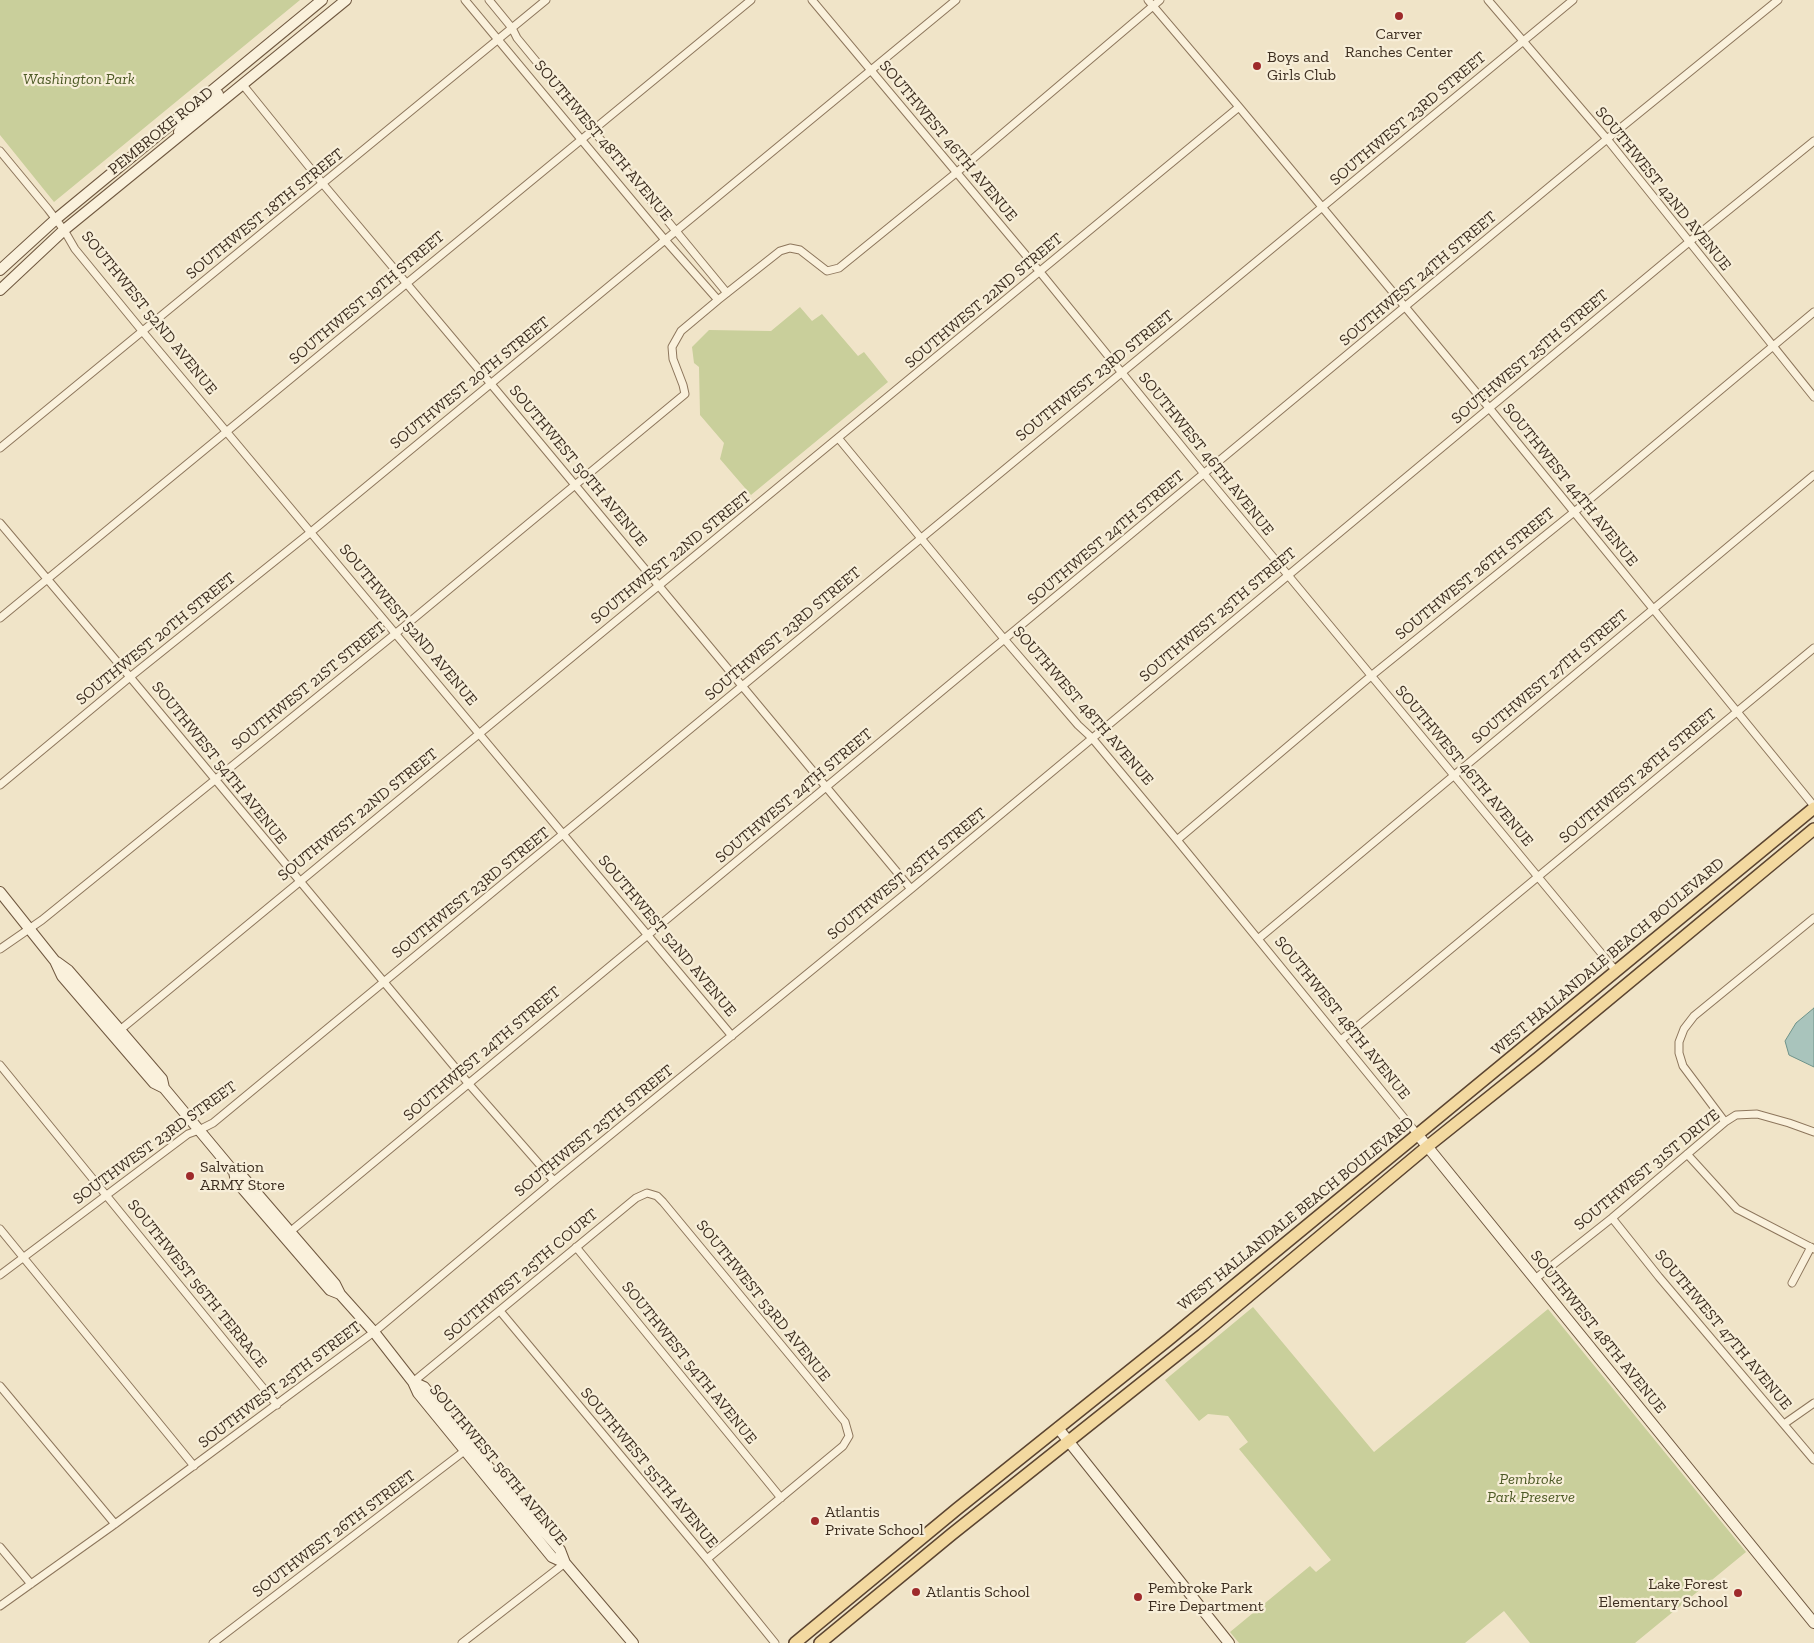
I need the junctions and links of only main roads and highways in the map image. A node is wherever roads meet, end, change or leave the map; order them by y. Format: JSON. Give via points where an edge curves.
{"nodes":[{"id":1,"x":1814,"y":807,"type":"edge"},
{"id":2,"x":1814,"y":829,"type":"edge"},
{"id":3,"x":1681,"y":917,"type":"junction"},
{"id":4,"x":1616,"y":971,"type":"junction"},
{"id":5,"x":1628,"y":982,"type":"junction"},
{"id":6,"x":1552,"y":1046,"type":"junction"},
{"id":7,"x":1202,"y":1335,"type":"junction"},
{"id":8,"x":1168,"y":1340,"type":"junction"},
{"id":9,"x":795,"y":1643,"type":"edge"},
{"id":10,"x":820,"y":1643,"type":"edge"}],
"edges":[{"from":1,"to":3,"type":"main road","name":"WEST HALLANDALE BEACH BOULEVARD"},
{"from":2,"to":5,"type":"main road","name":"WEST HALLANDALE BEACH BOULEVARD"},
{"from":3,"to":4,"type":"main road","name":"WEST HALLANDALE BEACH BOULEVARD"},
{"from":3,"to":5,"type":"main road","via":[[1675,931],[1632,967]]},
{"from":4,"to":6,"type":"main road","via":[[1607,991],[1561,1029]]},
{"from":4,"to":8,"type":"main road","name":"WEST HALLANDALE BEACH BOULEVARD"},
{"from":5,"to":6,"type":"main road","name":"WEST HALLANDALE BEACH BOULEVARD"},
{"from":6,"to":7,"type":"main road","name":"WEST HALLANDALE BEACH BOULEVARD"},
{"from":7,"to":8,"type":"main road"},
{"from":7,"to":10,"type":"main road","name":"WEST HALLANDALE BEACH BOULEVARD"},
{"from":8,"to":9,"type":"main road","name":"WEST HALLANDALE BEACH BOULEVARD"}]}
